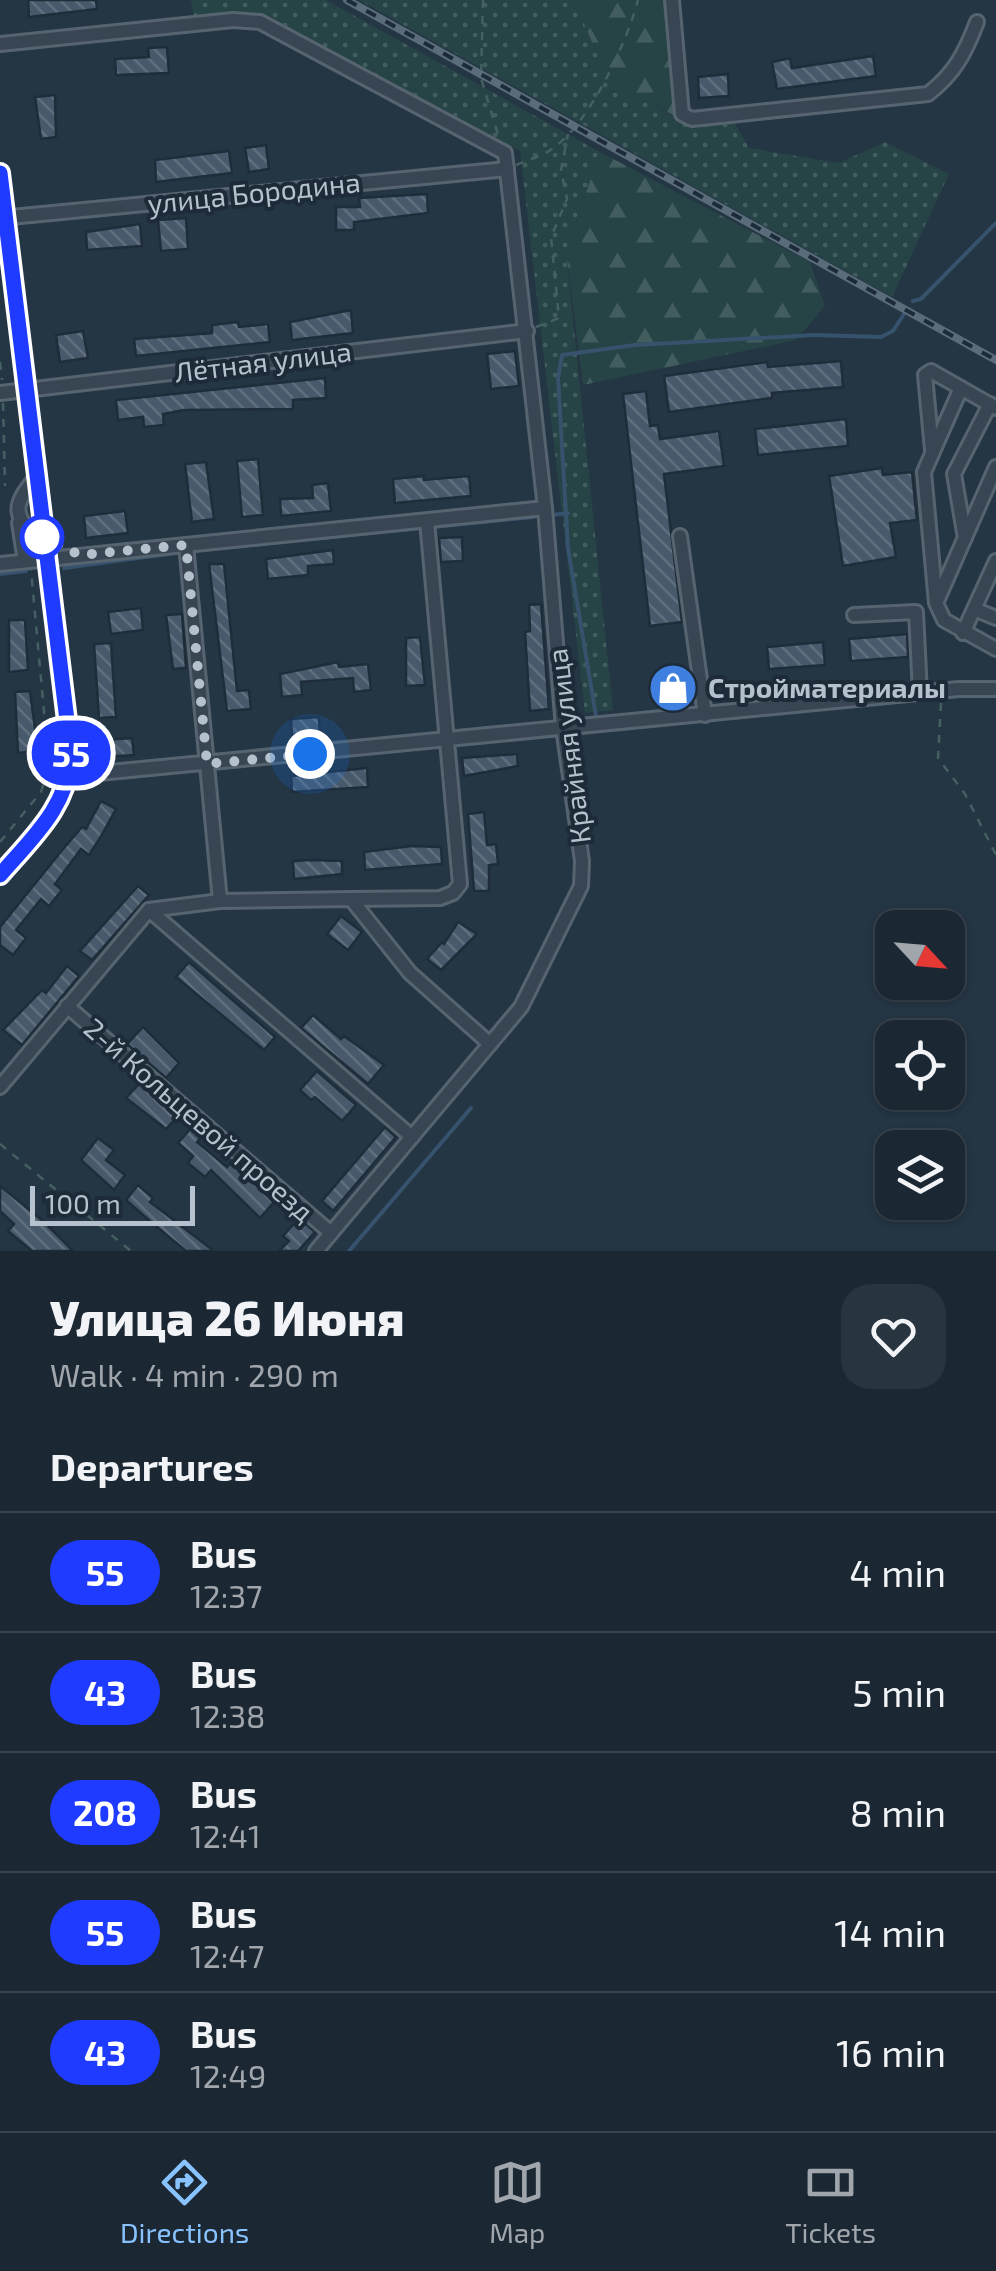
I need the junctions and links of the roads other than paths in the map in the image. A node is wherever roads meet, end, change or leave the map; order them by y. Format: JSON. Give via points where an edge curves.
{"nodes":[{"id":1,"x":672,"y":0,"type":"edge"},
{"id":2,"x":977,"y":22,"type":"dead end"},
{"id":3,"x":0,"y":44,"type":"edge"},
{"id":4,"x":507,"y":168,"type":"junction"},
{"id":5,"x":0,"y":172,"type":"edge"},
{"id":6,"x":2,"y":218,"type":"edge"},
{"id":7,"x":526,"y":331,"type":"junction"},
{"id":8,"x":962,"y":388,"type":"junction"},
{"id":9,"x":24,"y":390,"type":"junction"},
{"id":10,"x":1,"y":393,"type":"edge"},
{"id":11,"x":993,"y":406,"type":"edge"},
{"id":12,"x":932,"y":454,"type":"junction"},
{"id":13,"x":996,"y":468,"type":"edge"},
{"id":14,"x":35,"y":479,"type":"junction"},
{"id":15,"x":545,"y":508,"type":"junction"},
{"id":16,"x":17,"y":516,"type":"junction"},
{"id":17,"x":427,"y":521,"type":"junction"},
{"id":18,"x":680,"y":536,"type":"dead end"},
{"id":19,"x":965,"y":538,"type":"junction"},
{"id":20,"x":186,"y":545,"type":"junction"},
{"id":21,"x":36,"y":557,"type":"junction"},
{"id":22,"x":996,"y":560,"type":"edge"},
{"id":23,"x":0,"y":564,"type":"edge"},
{"id":24,"x":992,"y":579,"type":"edge"},
{"id":25,"x":936,"y":603,"type":"junction"},
{"id":26,"x":974,"y":609,"type":"junction"},
{"id":27,"x":854,"y":615,"type":"dead end"},
{"id":28,"x":996,"y":618,"type":"edge"},
{"id":29,"x":963,"y":633,"type":"junction"},
{"id":30,"x":996,"y":650,"type":"edge"},
{"id":31,"x":996,"y":689,"type":"edge"},
{"id":32,"x":920,"y":693,"type":"junction"},
{"id":33,"x":704,"y":714,"type":"junction"},
{"id":34,"x":564,"y":728,"type":"junction"},
{"id":35,"x":447,"y":739,"type":"junction"},
{"id":36,"x":207,"y":764,"type":"junction"},
{"id":37,"x":69,"y":776,"type":"junction"},
{"id":38,"x":0,"y":875,"type":"edge"},
{"id":39,"x":351,"y":899,"type":"junction"},
{"id":40,"x":220,"y":901,"type":"junction"},
{"id":41,"x":149,"y":910,"type":"junction"},
{"id":42,"x":67,"y":1006,"type":"junction"},
{"id":43,"x":490,"y":1044,"type":"junction"},
{"id":44,"x":0,"y":1087,"type":"edge"},
{"id":45,"x":412,"y":1137,"type":"junction"},
{"id":46,"x":330,"y":1233,"type":"junction"},
{"id":47,"x":316,"y":1251,"type":"edge"}],
"edges":[{"from":1,"to":2,"type":"street","via":[[682,114],[707,120],[928,94],[964,57]]},
{"from":3,"to":4,"type":"street","name":"Крайняя улица","via":[[260,22],[505,154]]},
{"from":4,"to":6,"type":"street","name":"улица Бородина"},
{"from":4,"to":7,"type":"street","name":"Крайняя улица"},
{"from":5,"to":6,"type":"main road"},
{"from":6,"to":9,"type":"main road"},
{"from":7,"to":9,"type":"street","name":"Лётная улица"},
{"from":7,"to":15,"type":"street","name":"Крайняя улица"},
{"from":8,"to":11,"type":"street"},
{"from":8,"to":12,"type":"street"},
{"from":8,"to":12,"type":"street","via":[[931,371],[924,374]]},
{"from":9,"to":10,"type":"street","name":"Лётная улица"},
{"from":9,"to":14,"type":"main road"},
{"from":11,"to":19,"type":"street","via":[[954,474]]},
{"from":12,"to":25,"type":"street","via":[[924,472]]},
{"from":13,"to":19,"type":"street"},
{"from":14,"to":16,"type":"street"},
{"from":14,"to":21,"type":"main road"},
{"from":15,"to":17,"type":"street"},
{"from":15,"to":34,"type":"street","name":"Крайняя улица"},
{"from":16,"to":21,"type":"street"},
{"from":16,"to":21,"type":"street"},
{"from":17,"to":20,"type":"street"},
{"from":17,"to":35,"type":"street"},
{"from":18,"to":33,"type":"street"},
{"from":19,"to":25,"type":"street"},
{"from":20,"to":21,"type":"street"},
{"from":20,"to":36,"type":"street"},
{"from":21,"to":23,"type":"street"},
{"from":21,"to":37,"type":"main road","via":[[71,749]]},
{"from":22,"to":24,"type":"street"},
{"from":24,"to":26,"type":"street"},
{"from":25,"to":29,"type":"street","via":[[944,620]]},
{"from":26,"to":28,"type":"street"},
{"from":26,"to":29,"type":"street"},
{"from":27,"to":32,"type":"street","via":[[916,612]]},
{"from":29,"to":30,"type":"street"},
{"from":31,"to":32,"type":"street"},
{"from":32,"to":33,"type":"street"},
{"from":33,"to":34,"type":"street"},
{"from":34,"to":35,"type":"street"},
{"from":34,"to":43,"type":"street","name":"Крайняя улица","via":[[581,886],[520,1007]]},
{"from":35,"to":36,"type":"street"},
{"from":35,"to":39,"type":"street","via":[[461,873],[453,893]]},
{"from":36,"to":37,"type":"street"},
{"from":36,"to":40,"type":"street"},
{"from":37,"to":38,"type":"main road","via":[[55,810]]},
{"from":39,"to":40,"type":"street"},
{"from":39,"to":43,"type":"street","via":[[410,973]]},
{"from":40,"to":41,"type":"street"},
{"from":41,"to":42,"type":"street"},
{"from":41,"to":45,"type":"street"},
{"from":42,"to":44,"type":"street"},
{"from":42,"to":46,"type":"street","name":"2-й Кольцевой проезд"},
{"from":43,"to":45,"type":"street","name":"Крайняя улица"},
{"from":45,"to":46,"type":"street","name":"Крайняя улица"},
{"from":46,"to":47,"type":"street","name":"Крайняя улица"}]}
